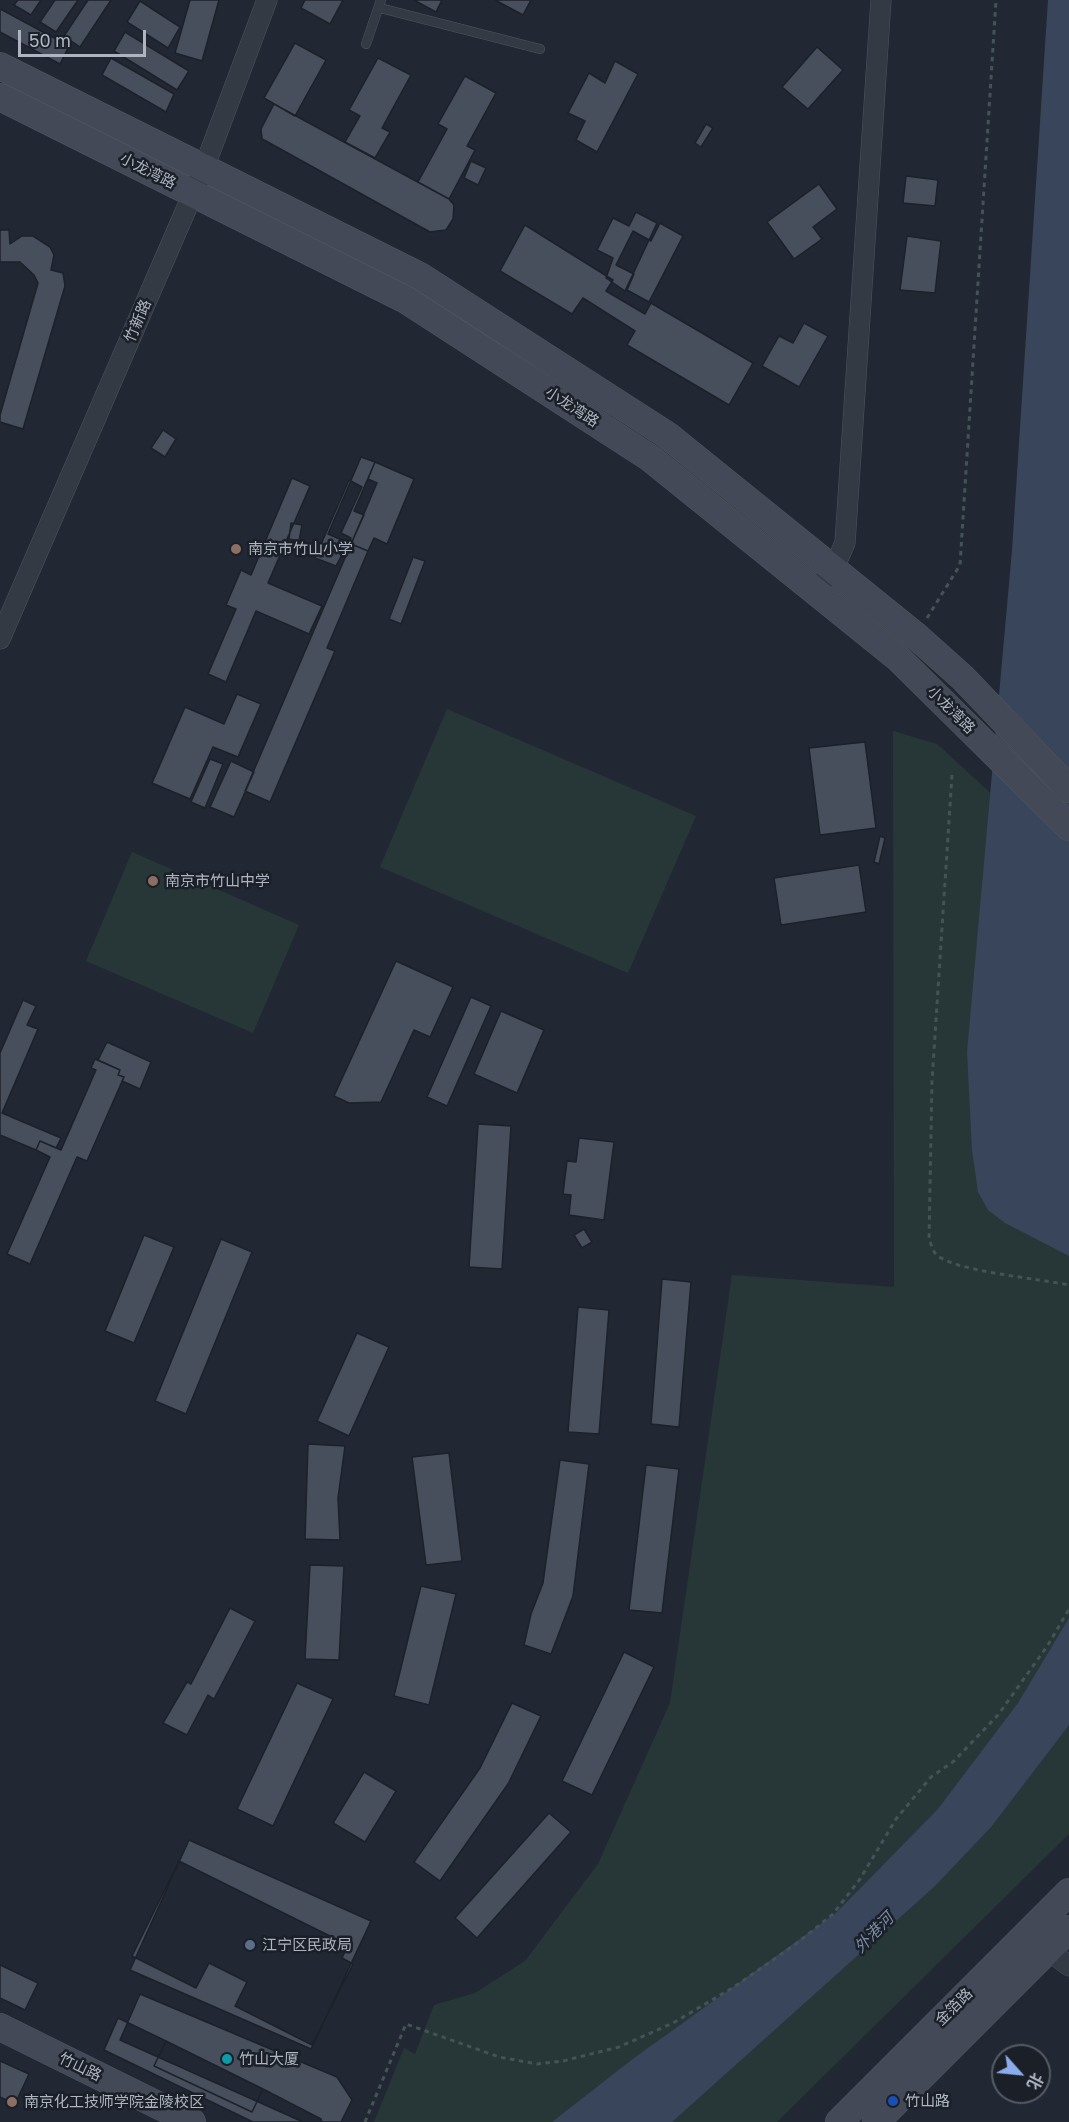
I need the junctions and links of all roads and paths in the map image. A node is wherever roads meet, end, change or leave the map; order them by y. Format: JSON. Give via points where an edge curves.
{"nodes":[{"id":1,"x":267,"y":0,"type":"edge"},
{"id":2,"x":881,"y":0,"type":"edge"},
{"id":3,"x":996,"y":0,"type":"edge"},
{"id":4,"x":381,"y":4,"type":"edge"},
{"id":5,"x":366,"y":44,"type":"dead end"},
{"id":6,"x":540,"y":49,"type":"dead end"},
{"id":7,"x":0,"y":66,"type":"edge"},
{"id":8,"x":0,"y":97,"type":"edge"},
{"id":9,"x":204,"y":168,"type":"junction"},
{"id":10,"x":193,"y":193,"type":"junction"},
{"id":11,"x":833,"y":570,"type":"junction"},
{"id":12,"x":815,"y":591,"type":"junction"},
{"id":13,"x":916,"y":636,"type":"junction"},
{"id":14,"x":0,"y":639,"type":"edge"},
{"id":15,"x":952,"y":775,"type":"dead end"},
{"id":16,"x":1069,"y":789,"type":"edge"},
{"id":17,"x":1069,"y":827,"type":"edge"},
{"id":18,"x":1069,"y":1285,"type":"edge"},
{"id":19,"x":1069,"y":1609,"type":"edge"},
{"id":20,"x":1069,"y":1892,"type":"edge"},
{"id":21,"x":1069,"y":1929,"type":"edge"},
{"id":22,"x":1048,"y":1950,"type":"junction"},
{"id":23,"x":1069,"y":1966,"type":"edge"},
{"id":24,"x":0,"y":2027,"type":"edge"},
{"id":25,"x":192,"y":2122,"type":"edge"},
{"id":26,"x":365,"y":2122,"type":"edge"},
{"id":27,"x":839,"y":2122,"type":"edge"},
{"id":28,"x":876,"y":2122,"type":"edge"}],
"edges":[{"from":1,"to":9,"type":"street","name":"竹新路"},
{"from":2,"to":11,"type":"street","via":[[845,543]]},
{"from":3,"to":13,"type":"path","via":[[960,565]]},
{"from":4,"to":5,"type":"lane"},
{"from":4,"to":6,"type":"lane"},
{"from":7,"to":9,"type":"main road","name":"小龙湾路"},
{"from":8,"to":10,"type":"main road","name":"小龙湾路"},
{"from":9,"to":10,"type":"street","name":"竹新路"},
{"from":9,"to":11,"type":"main road","name":"小龙湾路","via":[[430,282],[667,435]]},
{"from":10,"to":12,"type":"main road","name":"小龙湾路","via":[[406,300],[650,458]]},
{"from":10,"to":14,"type":"street","name":"竹新路"},
{"from":11,"to":12,"type":"street"},
{"from":11,"to":13,"type":"main road","name":"小龙湾路"},
{"from":12,"to":17,"type":"main road","name":"小龙湾路","via":[[898,658]]},
{"from":13,"to":16,"type":"main road","name":"小龙湾路","via":[[963,678]]},
{"from":15,"to":18,"type":"path","via":[[932,1081],[929,1240],[935,1254],[947,1261]]},
{"from":19,"to":26,"type":"path","via":[[998,1715],[954,1761],[931,1777],[896,1819],[860,1879],[833,1914],[796,1944],[673,2023],[619,2047],[563,2061],[537,2064],[499,2057],[406,2024]]},
{"from":20,"to":27,"type":"main road","name":"金箔路"},
{"from":21,"to":22,"type":"main road","name":"金箔路"},
{"from":22,"to":23,"type":"street"},
{"from":22,"to":28,"type":"main road","name":"金箔路"},
{"from":24,"to":25,"type":"main road","name":"竹山路"}]}
